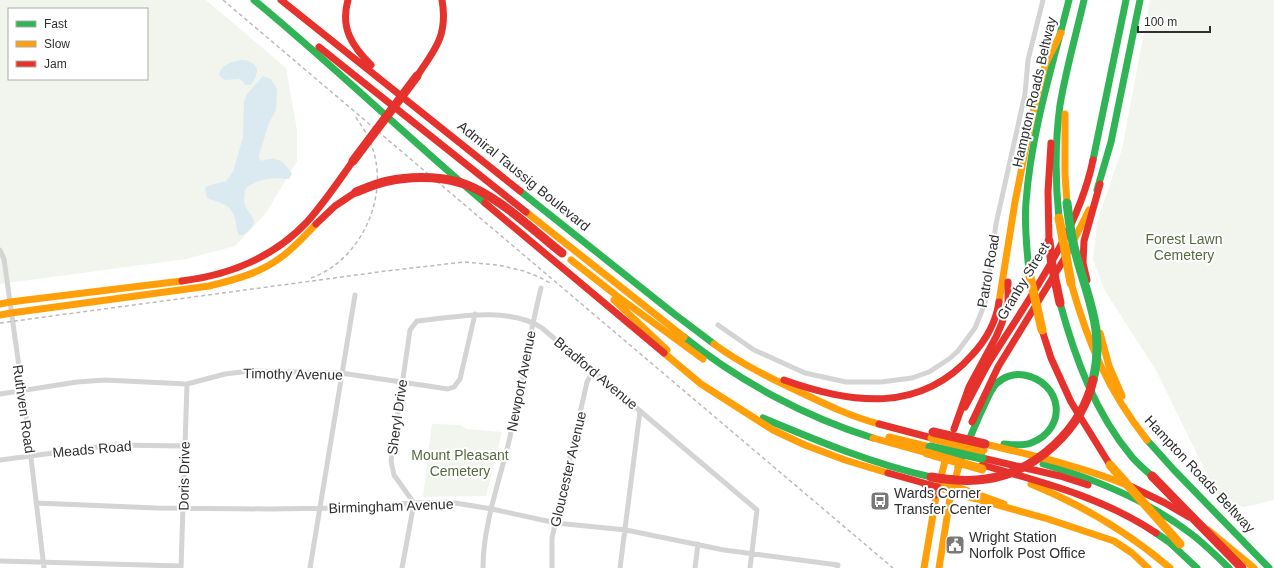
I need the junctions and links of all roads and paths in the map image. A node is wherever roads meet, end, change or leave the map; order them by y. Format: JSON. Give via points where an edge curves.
{"nodes":[{"id":1,"x":254,"y":0,"type":"edge"},
{"id":2,"x":261,"y":0,"type":"edge"},
{"id":3,"x":281,"y":0,"type":"edge"},
{"id":4,"x":348,"y":0,"type":"edge"},
{"id":5,"x":442,"y":0,"type":"edge"},
{"id":6,"x":1043,"y":0,"type":"edge"},
{"id":7,"x":1069,"y":0,"type":"edge"},
{"id":8,"x":1084,"y":0,"type":"edge"},
{"id":9,"x":1126,"y":0,"type":"edge"},
{"id":10,"x":1140,"y":0,"type":"edge"},
{"id":11,"x":1076,"y":30,"type":"junction"},
{"id":12,"x":1061,"y":34,"type":"junction"},
{"id":13,"x":1070,"y":56,"type":"junction"},
{"id":14,"x":486,"y":163,"type":"junction"},
{"id":15,"x":1100,"y":184,"type":"junction"},
{"id":16,"x":1008,"y":249,"type":"junction"},
{"id":17,"x":0,"y":250,"type":"edge"},
{"id":18,"x":571,"y":260,"type":"junction"},
{"id":19,"x":542,"y":288,"type":"dead end"},
{"id":20,"x":355,"y":295,"type":"dead end"},
{"id":21,"x":10,"y":302,"type":"junction"},
{"id":22,"x":0,"y":304,"type":"edge"},
{"id":23,"x":12,"y":313,"type":"junction"},
{"id":24,"x":475,"y":314,"type":"junction"},
{"id":25,"x":0,"y":315,"type":"edge"},
{"id":26,"x":430,"y":320,"type":"joint"},
{"id":27,"x":533,"y":322,"type":"junction"},
{"id":28,"x":718,"y":325,"type":"dead end"},
{"id":29,"x":752,"y":369,"type":"junction"},
{"id":30,"x":593,"y":371,"type":"junction"},
{"id":31,"x":342,"y":374,"type":"junction"},
{"id":32,"x":402,"y":383,"type":"junction"},
{"id":33,"x":187,"y":384,"type":"junction"},
{"id":34,"x":22,"y":390,"type":"junction"},
{"id":35,"x":766,"y":392,"type":"junction"},
{"id":36,"x":0,"y":394,"type":"edge"},
{"id":37,"x":721,"y":397,"type":"junction"},
{"id":38,"x":743,"y":410,"type":"junction"},
{"id":39,"x":640,"y":411,"type":"junction"},
{"id":40,"x":954,"y":429,"type":"junction"},
{"id":41,"x":931,"y":442,"type":"junction"},
{"id":42,"x":185,"y":446,"type":"junction"},
{"id":43,"x":983,"y":454,"type":"junction"},
{"id":44,"x":31,"y":456,"type":"junction"},
{"id":45,"x":1160,"y":456,"type":"junction"},
{"id":46,"x":0,"y":460,"type":"edge"},
{"id":47,"x":957,"y":464,"type":"junction"},
{"id":48,"x":938,"y":488,"type":"junction"},
{"id":49,"x":952,"y":489,"type":"junction"},
{"id":50,"x":36,"y":503,"type":"junction"},
{"id":51,"x":414,"y":503,"type":"junction"},
{"id":52,"x":183,"y":508,"type":"junction"},
{"id":53,"x":320,"y":508,"type":"junction"},
{"id":54,"x":492,"y":509,"type":"junction"},
{"id":55,"x":556,"y":523,"type":"junction"},
{"id":56,"x":626,"y":530,"type":"junction"},
{"id":57,"x":698,"y":544,"type":"junction"},
{"id":58,"x":752,"y":554,"type":"junction"},
{"id":59,"x":0,"y":561,"type":"edge"},
{"id":60,"x":44,"y":565,"type":"edge"},
{"id":61,"x":837,"y":566,"type":"edge"},
{"id":62,"x":181,"y":567,"type":"edge"},
{"id":63,"x":310,"y":568,"type":"edge"},
{"id":64,"x":402,"y":568,"type":"edge"},
{"id":65,"x":483,"y":568,"type":"edge"},
{"id":66,"x":552,"y":568,"type":"edge"},
{"id":67,"x":620,"y":568,"type":"edge"},
{"id":68,"x":695,"y":568,"type":"edge"},
{"id":69,"x":750,"y":568,"type":"edge"},
{"id":70,"x":924,"y":568,"type":"edge"},
{"id":71,"x":939,"y":568,"type":"edge"},
{"id":72,"x":1148,"y":568,"type":"edge"},
{"id":73,"x":1170,"y":568,"type":"edge"},
{"id":74,"x":1197,"y":568,"type":"edge"},
{"id":75,"x":1202,"y":568,"type":"edge"},
{"id":76,"x":1229,"y":568,"type":"edge"},
{"id":77,"x":1242,"y":568,"type":"edge"},
{"id":78,"x":1254,"y":568,"type":"edge"},
{"id":79,"x":1269,"y":568,"type":"edge"}],
"edges":[{"from":1,"to":37,"type":"main road","via":[[306,43],[443,167],[700,384]]},
{"from":2,"to":35,"type":"main road","via":[[686,339]]},
{"from":3,"to":14,"type":"main road","name":"Admiral Taussig Boulevard"},
{"from":4,"to":14,"type":"main road","via":[[345,12],[346,30],[359,53],[461,136]]},
{"from":5,"to":21,"type":"main road","bridge":true,"via":[[445,18],[435,51],[315,212],[297,232],[273,251],[242,267],[208,277]]},
{"from":6,"to":28,"type":"street","name":"Patrol Road","via":[[1028,60],[1025,94],[996,224],[986,303],[975,328],[958,351],[928,372],[912,378],[881,382],[846,382],[805,372],[754,350]]},
{"from":7,"to":12,"type":"main road","name":"Hampton Roads Beltway"},
{"from":8,"to":11,"type":"main road","name":"Hampton Roads Beltway"},
{"from":9,"to":40,"type":"main road","name":"Granby Street","via":[[1091,170],[1078,210],[1053,261],[987,366]]},
{"from":10,"to":15,"type":"main road","name":"Granby Street"},
{"from":11,"to":13,"type":"main road","name":"Hampton Roads Beltway"},
{"from":11,"to":38,"type":"main road","bridge":true,"via":[[1064,122],[1067,203],[1077,260],[1093,315],[1098,343],[1095,375],[1084,407],[1070,429],[1042,455],[1008,473],[983,480],[950,480],[909,472],[841,451]]},
{"from":12,"to":16,"type":"main road","via":[[1045,65],[1032,117]]},
{"from":12,"to":75,"type":"main road","name":"Hampton Roads Beltway","bridge":true,"via":[[1041,110],[1030,167],[1026,215],[1026,252],[1042,330],[1051,358],[1071,402],[1110,465]]},
{"from":13,"to":45,"type":"main road","name":"Hampton Roads Beltway","bridge":true,"via":[[1057,144],[1056,186],[1061,234],[1071,283],[1085,328],[1109,385],[1138,429]]},
{"from":13,"to":77,"type":"main road","bridge":true,"via":[[1054,115],[1047,190],[1052,265],[1070,339],[1084,378],[1103,416],[1132,456]]},
{"from":14,"to":29,"type":"main road","name":"Admiral Taussig Boulevard","via":[[701,335]]},
{"from":15,"to":45,"type":"main road","via":[[1084,237],[1083,263],[1102,344],[1115,381],[1125,403]]},
{"from":15,"to":47,"type":"main road","name":"Granby Street","via":[[1085,221],[996,371],[977,410]]},
{"from":16,"to":29,"type":"main road","via":[[1000,304],[991,328],[981,345],[965,363],[948,377],[928,388],[895,398],[850,398],[812,390]]},
{"from":16,"to":40,"type":"main road","via":[[1008,302],[1005,315],[969,388]]},
{"from":17,"to":21,"type":"street","name":"Ruthven Road","via":[[4,260]]},
{"from":18,"to":23,"type":"main road","bridge":true,"via":[[481,191],[457,182],[428,177],[405,178],[387,181],[356,192],[338,203],[280,258],[256,272],[230,281]]},
{"from":18,"to":35,"type":"main road","via":[[690,350],[734,379]]},
{"from":18,"to":37,"type":"main road","via":[[683,366]]},
{"from":19,"to":27,"type":"street","name":"Newport Avenue"},
{"from":20,"to":31,"type":"street"},
{"from":21,"to":22,"type":"main road"},
{"from":21,"to":23,"type":"street","name":"Ruthven Road"},
{"from":23,"to":25,"type":"main road"},
{"from":23,"to":34,"type":"street","name":"Ruthven Road"},
{"from":24,"to":26,"type":"street","name":"Bradford Avenue"},
{"from":24,"to":27,"type":"street","name":"Bradford Avenue"},
{"from":24,"to":32,"type":"street","name":"Timothy Avenue","via":[[460,379],[454,387],[444,389]]},
{"from":26,"to":32,"type":"street","name":"Sheryl Drive","via":[[417,321],[410,330]]},
{"from":27,"to":30,"type":"street","name":"Bradford Avenue"},
{"from":27,"to":54,"type":"street","name":"Newport Avenue","via":[[510,437]]},
{"from":29,"to":41,"type":"main road","via":[[819,401],[869,417]]},
{"from":30,"to":39,"type":"street","name":"Bradford Avenue"},
{"from":30,"to":55,"type":"street","name":"Gloucester Avenue","via":[[587,382]]},
{"from":31,"to":32,"type":"street","name":"Timothy Avenue"},
{"from":31,"to":33,"type":"street","name":"Timothy Avenue","via":[[250,371],[225,374]]},
{"from":31,"to":53,"type":"street"},
{"from":32,"to":51,"type":"street","name":"Sheryl Drive","via":[[391,462],[394,475]]},
{"from":33,"to":34,"type":"street","name":"Timothy Avenue","via":[[106,380]]},
{"from":33,"to":42,"type":"street","name":"Doris Drive"},
{"from":34,"to":36,"type":"street","name":"Timothy Avenue"},
{"from":34,"to":44,"type":"street","name":"Ruthven Road"},
{"from":35,"to":41,"type":"main road","via":[[854,432]]},
{"from":37,"to":38,"type":"main road"},
{"from":38,"to":48,"type":"main road","via":[[773,430],[816,450],[918,481],[931,489]]},
{"from":39,"to":56,"type":"street"},
{"from":39,"to":58,"type":"street","name":"Bradford Avenue","via":[[757,510]]},
{"from":40,"to":48,"type":"main road","name":"Granby Street"},
{"from":41,"to":43,"type":"main road","bridge":true},
{"from":41,"to":43,"type":"main road","bridge":true,"via":[[967,439]]},
{"from":41,"to":47,"type":"main road","bridge":true},
{"from":42,"to":44,"type":"street","name":"Meads Road","via":[[114,445]]},
{"from":42,"to":52,"type":"street","name":"Doris Drive"},
{"from":43,"to":47,"type":"main road","bridge":true},
{"from":43,"to":47,"type":"main road","via":[[1003,444],[1022,445],[1038,440],[1052,428],[1057,409],[1054,395],[1048,386],[1036,377],[1026,374],[1008,376],[996,384]]},
{"from":43,"to":73,"type":"main road","via":[[1032,485],[1080,506],[1125,532]]},
{"from":43,"to":74,"type":"main road","via":[[1132,518],[1156,533]]},
{"from":43,"to":76,"type":"main road","via":[[1139,500],[1185,529]]},
{"from":43,"to":78,"type":"main road","via":[[1083,468],[1121,481],[1175,508],[1218,536]]},
{"from":44,"to":46,"type":"street","name":"Meads Road"},
{"from":44,"to":50,"type":"street","name":"Ruthven Road"},
{"from":45,"to":79,"type":"main road","name":"Hampton Roads Beltway"},
{"from":47,"to":49,"type":"main road","name":"Granby Street"},
{"from":48,"to":49,"type":"main road"},
{"from":48,"to":70,"type":"main road","name":"Granby Street"},
{"from":49,"to":71,"type":"main road","name":"Granby Street"},
{"from":49,"to":72,"type":"main road","via":[[1114,541],[1123,545]]},
{"from":50,"to":52,"type":"street","name":"Birmingham Avenue"},
{"from":50,"to":60,"type":"street","name":"Ruthven Road"},
{"from":51,"to":53,"type":"street","name":"Birmingham Avenue"},
{"from":51,"to":54,"type":"street","name":"Birmingham Avenue","via":[[449,502]]},
{"from":51,"to":64,"type":"street"},
{"from":52,"to":53,"type":"street","name":"Birmingham Avenue"},
{"from":52,"to":62,"type":"street","name":"Doris Drive"},
{"from":53,"to":63,"type":"street"},
{"from":54,"to":55,"type":"street","name":"Birmingham Avenue"},
{"from":54,"to":65,"type":"street","name":"Newport Avenue","via":[[483,546]]},
{"from":55,"to":56,"type":"street","name":"Birmingham Avenue"},
{"from":55,"to":66,"type":"street","name":"Gloucester Avenue","via":[[552,538]]},
{"from":56,"to":57,"type":"street","name":"Birmingham Avenue"},
{"from":56,"to":67,"type":"street"},
{"from":57,"to":58,"type":"street","name":"Birmingham Avenue"},
{"from":57,"to":68,"type":"street"},
{"from":58,"to":61,"type":"street","name":"Birmingham Avenue"},
{"from":58,"to":69,"type":"street"},
{"from":59,"to":60,"type":"street"},
{"from":60,"to":62,"type":"street"}]}
